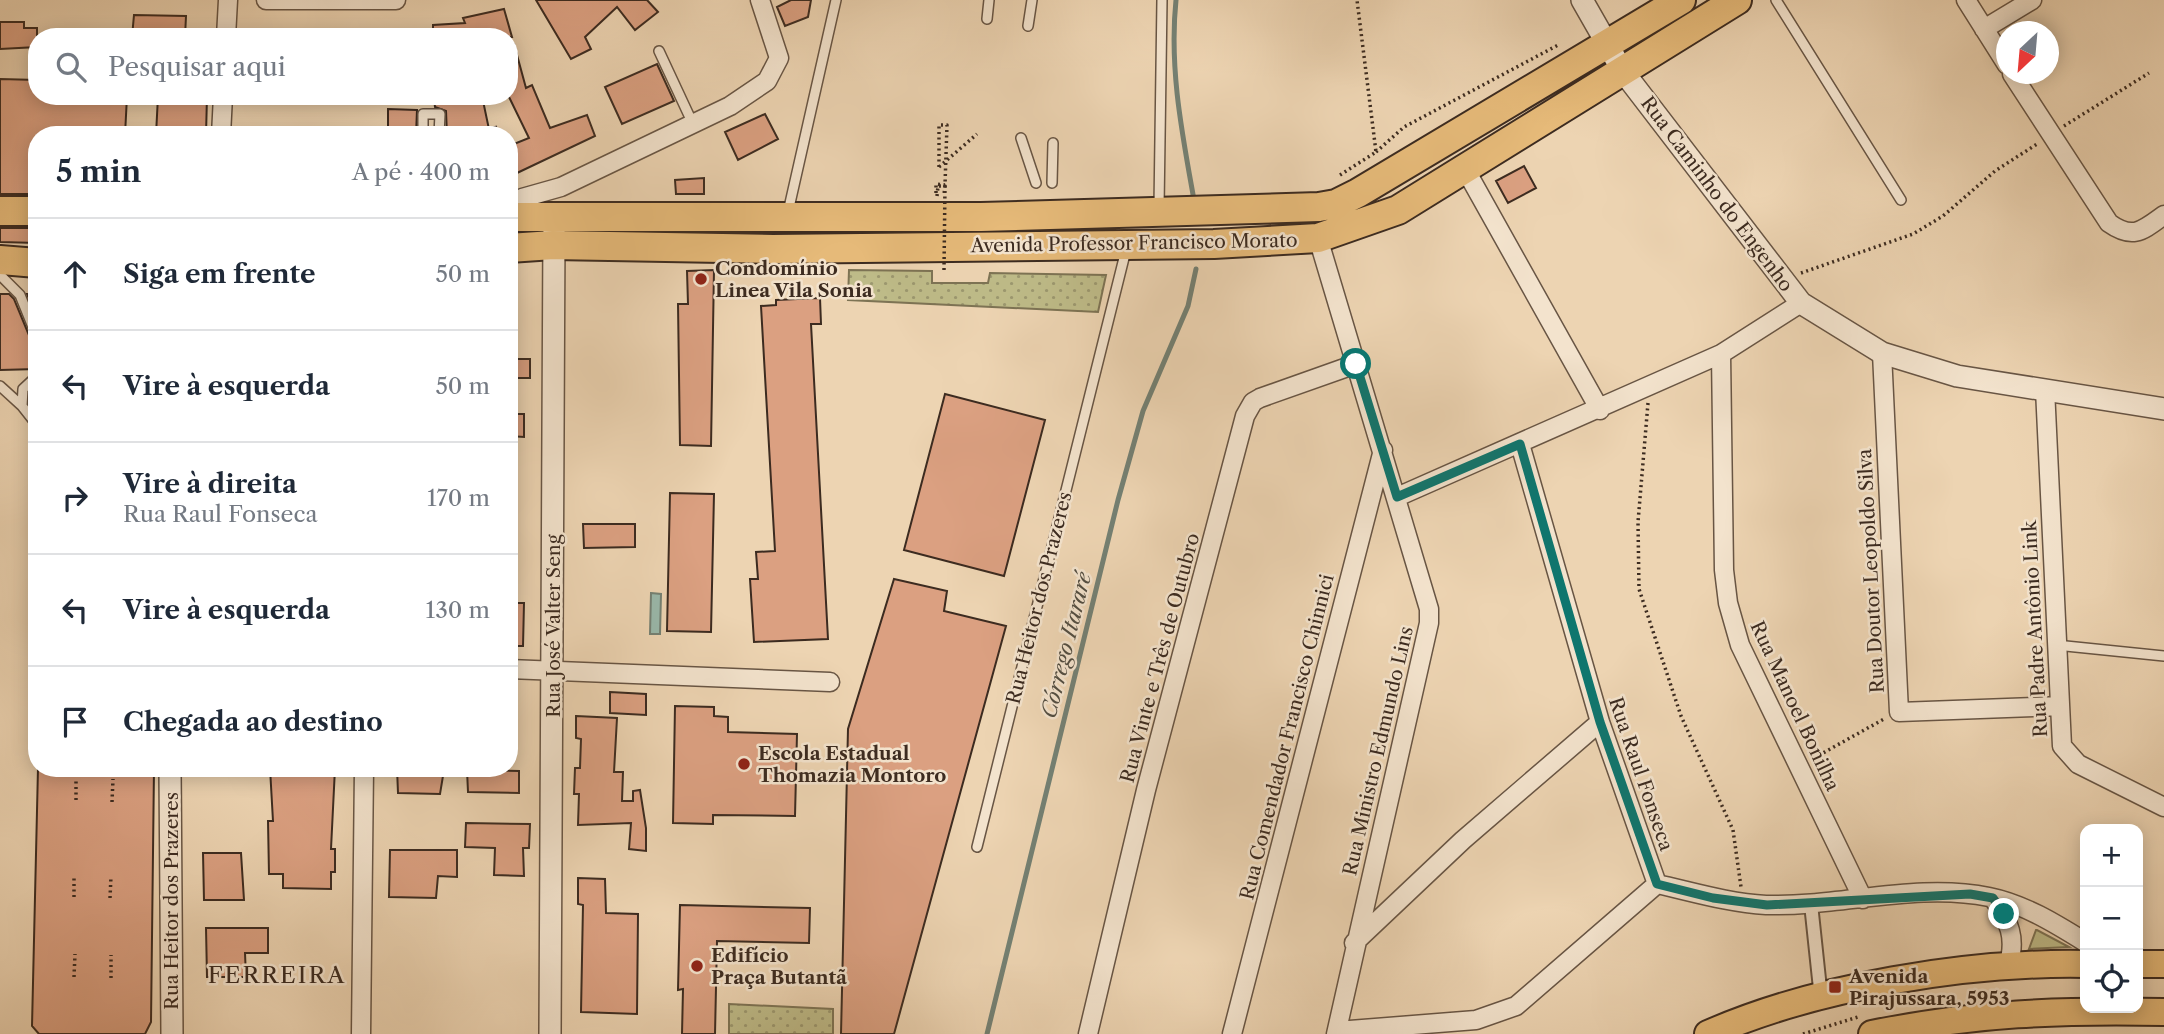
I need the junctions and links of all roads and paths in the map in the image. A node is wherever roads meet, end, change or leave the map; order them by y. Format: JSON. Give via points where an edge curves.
{"nodes":[{"id":1,"x":228,"y":0,"type":"edge"},
{"id":2,"x":267,"y":0,"type":"edge"},
{"id":3,"x":396,"y":0,"type":"edge"},
{"id":4,"x":760,"y":0,"type":"edge"},
{"id":5,"x":836,"y":0,"type":"edge"},
{"id":6,"x":989,"y":0,"type":"edge"},
{"id":7,"x":1031,"y":0,"type":"edge"},
{"id":8,"x":1162,"y":0,"type":"edge"},
{"id":9,"x":1357,"y":0,"type":"edge"},
{"id":10,"x":1582,"y":0,"type":"edge"},
{"id":11,"x":1681,"y":0,"type":"edge"},
{"id":12,"x":1737,"y":0,"type":"edge"},
{"id":13,"x":1776,"y":0,"type":"edge"},
{"id":14,"x":1965,"y":0,"type":"edge"},
{"id":15,"x":2032,"y":0,"type":"edge"},
{"id":16,"x":987,"y":19,"type":"dead end"},
{"id":17,"x":1028,"y":26,"type":"dead end"},
{"id":18,"x":226,"y":28,"type":"edge"},
{"id":19,"x":1984,"y":29,"type":"junction"},
{"id":20,"x":1602,"y":36,"type":"junction"},
{"id":21,"x":1996,"y":48,"type":"edge"},
{"id":22,"x":659,"y":51,"type":"dead end"},
{"id":23,"x":1622,"y":70,"type":"junction"},
{"id":24,"x":2149,"y":74,"type":"dead end"},
{"id":25,"x":2018,"y":84,"type":"edge"},
{"id":26,"x":223,"y":105,"type":"edge"},
{"id":27,"x":693,"y":124,"type":"junction"},
{"id":28,"x":221,"y":126,"type":"edge"},
{"id":29,"x":977,"y":134,"type":"dead end"},
{"id":30,"x":2051,"y":135,"type":"junction"},
{"id":31,"x":1021,"y":138,"type":"dead end"},
{"id":32,"x":1053,"y":143,"type":"dead end"},
{"id":33,"x":1376,"y":152,"type":"junction"},
{"id":34,"x":1464,"y":167,"type":"junction"},
{"id":35,"x":1329,"y":182,"type":"dead end"},
{"id":36,"x":1036,"y":183,"type":"dead end"},
{"id":37,"x":1052,"y":183,"type":"dead end"},
{"id":38,"x":945,"y":185,"type":"junction"},
{"id":39,"x":938,"y":186,"type":"dead end"},
{"id":40,"x":561,"y":187,"type":"junction"},
{"id":41,"x":1901,"y":200,"type":"dead end"},
{"id":42,"x":518,"y":204,"type":"edge"},
{"id":43,"x":0,"y":211,"type":"edge"},
{"id":44,"x":28,"y":211,"type":"edge"},
{"id":45,"x":1159,"y":212,"type":"junction"},
{"id":46,"x":2164,"y":215,"type":"edge"},
{"id":47,"x":787,"y":217,"type":"junction"},
{"id":48,"x":518,"y":220,"type":"edge"},
{"id":49,"x":554,"y":231,"type":"junction"},
{"id":50,"x":1318,"y":238,"type":"junction"},
{"id":51,"x":518,"y":245,"type":"edge"},
{"id":52,"x":1127,"y":245,"type":"junction"},
{"id":53,"x":0,"y":260,"type":"edge"},
{"id":54,"x":28,"y":262,"type":"edge"},
{"id":55,"x":944,"y":270,"type":"dead end"},
{"id":56,"x":0,"y":275,"type":"edge"},
{"id":57,"x":1780,"y":280,"type":"junction"},
{"id":58,"x":1801,"y":303,"type":"junction"},
{"id":59,"x":28,"y":315,"type":"edge"},
{"id":60,"x":1882,"y":353,"type":"junction"},
{"id":61,"x":1721,"y":354,"type":"junction"},
{"id":62,"x":1356,"y":364,"type":"junction"},
{"id":63,"x":28,"y":384,"type":"edge"},
{"id":64,"x":0,"y":386,"type":"edge"},
{"id":65,"x":1649,"y":387,"type":"junction"},
{"id":66,"x":2045,"y":389,"type":"junction"},
{"id":67,"x":22,"y":406,"type":"junction"},
{"id":68,"x":2164,"y":409,"type":"edge"},
{"id":69,"x":1600,"y":410,"type":"junction"},
{"id":70,"x":28,"y":414,"type":"edge"},
{"id":71,"x":1520,"y":444,"type":"junction"},
{"id":72,"x":1383,"y":450,"type":"junction"},
{"id":73,"x":1397,"y":497,"type":"junction"},
{"id":74,"x":2056,"y":645,"type":"junction"},
{"id":75,"x":2164,"y":656,"type":"edge"},
{"id":76,"x":518,"y":669,"type":"edge"},
{"id":77,"x":552,"y":670,"type":"junction"},
{"id":78,"x":830,"y":682,"type":"dead end"},
{"id":79,"x":2058,"y":706,"type":"junction"},
{"id":80,"x":1899,"y":712,"type":"junction"},
{"id":81,"x":1600,"y":722,"type":"junction"},
{"id":82,"x":1799,"y":767,"type":"junction"},
{"id":83,"x":170,"y":777,"type":"edge"},
{"id":84,"x":363,"y":777,"type":"edge"},
{"id":85,"x":76,"y":778,"type":"dead end"},
{"id":86,"x":113,"y":779,"type":"dead end"},
{"id":87,"x":76,"y":800,"type":"dead end"},
{"id":88,"x":112,"y":802,"type":"dead end"},
{"id":89,"x":2164,"y":807,"type":"edge"},
{"id":90,"x":977,"y":847,"type":"dead end"},
{"id":91,"x":74,"y":875,"type":"dead end"},
{"id":92,"x":111,"y":876,"type":"dead end"},
{"id":93,"x":1657,"y":884,"type":"junction"},
{"id":94,"x":74,"y":897,"type":"dead end"},
{"id":95,"x":110,"y":898,"type":"dead end"},
{"id":96,"x":1993,"y":898,"type":"junction"},
{"id":97,"x":1863,"y":899,"type":"junction"},
{"id":98,"x":1743,"y":903,"type":"junction"},
{"id":99,"x":1811,"y":904,"type":"junction"},
{"id":100,"x":2080,"y":939,"type":"edge"},
{"id":101,"x":1354,"y":943,"type":"junction"},
{"id":102,"x":75,"y":954,"type":"dead end"},
{"id":103,"x":111,"y":955,"type":"dead end"},
{"id":104,"x":2080,"y":964,"type":"edge"},
{"id":105,"x":2143,"y":964,"type":"edge"},
{"id":106,"x":2164,"y":964,"type":"edge"},
{"id":107,"x":2008,"y":967,"type":"junction"},
{"id":108,"x":74,"y":977,"type":"dead end"},
{"id":109,"x":111,"y":978,"type":"dead end"},
{"id":110,"x":1821,"y":998,"type":"junction"},
{"id":111,"x":2164,"y":1012,"type":"edge"},
{"id":112,"x":1336,"y":1033,"type":"edge"},
{"id":113,"x":172,"y":1034,"type":"edge"},
{"id":114,"x":361,"y":1034,"type":"edge"},
{"id":115,"x":550,"y":1034,"type":"edge"},
{"id":116,"x":1088,"y":1034,"type":"edge"},
{"id":117,"x":1232,"y":1034,"type":"edge"},
{"id":118,"x":1708,"y":1034,"type":"edge"},
{"id":119,"x":1872,"y":1034,"type":"edge"}],
"edges":[{"from":1,"to":18,"type":"street"},
{"from":2,"to":3,"type":"street"},
{"from":4,"to":27,"type":"street","via":[[779,58],[767,81]]},
{"from":5,"to":47,"type":"lane"},
{"from":6,"to":16,"type":"lane"},
{"from":7,"to":17,"type":"lane"},
{"from":8,"to":45,"type":"lane"},
{"from":9,"to":33,"type":"path"},
{"from":10,"to":20,"type":"street","name":"Rua Caminho do Engenho"},
{"from":11,"to":20,"type":"highway","name":"Avenida Professor Francisco Morato"},
{"from":12,"to":23,"type":"highway","name":"Avenida Professor Francisco Morato"},
{"from":13,"to":41,"type":"lane"},
{"from":14,"to":19,"type":"street"},
{"from":15,"to":19,"type":"street"},
{"from":19,"to":21,"type":"street"},
{"from":20,"to":23,"type":"street","name":"Rua Caminho do Engenho"},
{"from":20,"to":33,"type":"path","via":[[1543,52],[1404,127]]},
{"from":20,"to":45,"type":"highway","name":"Avenida Professor Francisco Morato","via":[[1336,204]]},
{"from":22,"to":27,"type":"lane"},
{"from":23,"to":34,"type":"highway","name":"Avenida Professor Francisco Morato"},
{"from":23,"to":57,"type":"street","name":"Rua Caminho do Engenho"},
{"from":24,"to":30,"type":"path"},
{"from":25,"to":30,"type":"street"},
{"from":26,"to":28,"type":"street"},
{"from":27,"to":40,"type":"street"},
{"from":29,"to":38,"type":"path","via":[[958,150],[948,159],[939,167],[939,125],[947,125],[946,137],[946,150],[946,162]]},
{"from":30,"to":46,"type":"street","via":[[2109,223],[2133,233]]},
{"from":30,"to":57,"type":"path","via":[[1913,234]]},
{"from":31,"to":36,"type":"lane"},
{"from":32,"to":37,"type":"lane"},
{"from":33,"to":35,"type":"path"},
{"from":34,"to":50,"type":"highway","name":"Avenida Professor Francisco Morato","via":[[1398,210]]},
{"from":34,"to":69,"type":"street"},
{"from":38,"to":39,"type":"path","via":[[936,184],[936,193],[944,194],[945,186]]},
{"from":38,"to":55,"type":"path","bridge":true},
{"from":40,"to":42,"type":"street","via":[[522,198]]},
{"from":40,"to":49,"type":"street"},
{"from":43,"to":44,"type":"highway"},
{"from":45,"to":47,"type":"highway","name":"Avenida Professor Francisco Morato"},
{"from":47,"to":49,"type":"highway","name":"Avenida Professor Francisco Morato"},
{"from":48,"to":49,"type":"highway","name":"Avenida Professor Francisco Morato"},
{"from":49,"to":51,"type":"highway","name":"Avenida Professor Francisco Morato"},
{"from":49,"to":52,"type":"highway","name":"Avenida Professor Francisco Morato","via":[[773,249]]},
{"from":49,"to":77,"type":"street","name":"Rua José Valter Seng"},
{"from":50,"to":52,"type":"highway","name":"Avenida Professor Francisco Morato"},
{"from":50,"to":62,"type":"street","name":"Rua Ministro Edmundo Lins"},
{"from":52,"to":90,"type":"lane","name":"Rua Heitor dos Prazeres"},
{"from":53,"to":54,"type":"highway"},
{"from":56,"to":59,"type":"lane","via":[[20,295]]},
{"from":57,"to":58,"type":"street","name":"Rua Caminho do Engenho"},
{"from":58,"to":60,"type":"street","name":"Rua Caminho do Engenho"},
{"from":58,"to":61,"type":"street"},
{"from":60,"to":66,"type":"street","name":"Rua Caminho do Engenho","via":[[1957,376]]},
{"from":60,"to":80,"type":"street","name":"Rua Doutor Leopoldo Silva"},
{"from":61,"to":65,"type":"street"},
{"from":61,"to":82,"type":"street","name":"Rua Manoel Bonilha","via":[[1728,603],[1740,645]]},
{"from":62,"to":72,"type":"street","name":"Rua Ministro Edmundo Lins"},
{"from":62,"to":116,"type":"street","name":"Rua Vinte e Três de Outubro","via":[[1260,398],[1245,416],[1146,790]]},
{"from":63,"to":67,"type":"lane","via":[[23,389]]},
{"from":64,"to":67,"type":"lane"},
{"from":65,"to":69,"type":"street"},
{"from":65,"to":98,"type":"path","via":[[1638,522],[1639,589],[1681,716],[1732,830]]},
{"from":66,"to":68,"type":"street","name":"Rua Caminho do Engenho"},
{"from":66,"to":74,"type":"street","name":"Rua Padre Antônio Link"},
{"from":67,"to":70,"type":"lane"},
{"from":69,"to":71,"type":"street"},
{"from":71,"to":73,"type":"street"},
{"from":71,"to":81,"type":"street","name":"Rua Raul Fonseca"},
{"from":72,"to":73,"type":"street","name":"Rua Ministro Edmundo Lins"},
{"from":72,"to":117,"type":"street","name":"Rua Comendador Francisco Chinnici"},
{"from":73,"to":101,"type":"street","name":"Rua Ministro Edmundo Lins","via":[[1429,623]]},
{"from":74,"to":75,"type":"lane"},
{"from":74,"to":79,"type":"street","name":"Rua Padre Antônio Link"},
{"from":76,"to":77,"type":"street"},
{"from":77,"to":78,"type":"street"},
{"from":77,"to":115,"type":"street","name":"Rua José Valter Seng"},
{"from":79,"to":80,"type":"street","name":"Rua Doutor Leopoldo Silva"},
{"from":79,"to":89,"type":"street","name":"Rua Padre Antônio Link","via":[[2062,747],[2069,757]]},
{"from":80,"to":82,"type":"path"},
{"from":81,"to":93,"type":"street","name":"Rua Raul Fonseca"},
{"from":81,"to":101,"type":"street","via":[[1463,840]]},
{"from":82,"to":97,"type":"street","name":"Rua Manoel Bonilha"},
{"from":83,"to":113,"type":"street","name":"Rua Heitor dos Prazeres"},
{"from":84,"to":114,"type":"street"},
{"from":85,"to":87,"type":"path"},
{"from":86,"to":88,"type":"path"},
{"from":91,"to":94,"type":"path"},
{"from":92,"to":95,"type":"path"},
{"from":93,"to":98,"type":"street"},
{"from":93,"to":112,"type":"street","via":[[1516,1006],[1476,1020]]},
{"from":96,"to":97,"type":"street","via":[[1931,893]]},
{"from":96,"to":100,"type":"street"},
{"from":96,"to":107,"type":"street","via":[[2012,933]]},
{"from":97,"to":99,"type":"street"},
{"from":98,"to":99,"type":"street"},
{"from":99,"to":110,"type":"street"},
{"from":101,"to":112,"type":"street","name":"Rua Ministro Edmundo Lins"},
{"from":102,"to":108,"type":"path"},
{"from":103,"to":109,"type":"path"},
{"from":104,"to":107,"type":"main road"},
{"from":105,"to":106,"type":"main road"},
{"from":107,"to":110,"type":"main road","via":[[1921,976]]},
{"from":110,"to":118,"type":"main road"},
{"from":111,"to":119,"type":"main road","via":[[1968,1016]]}]}
